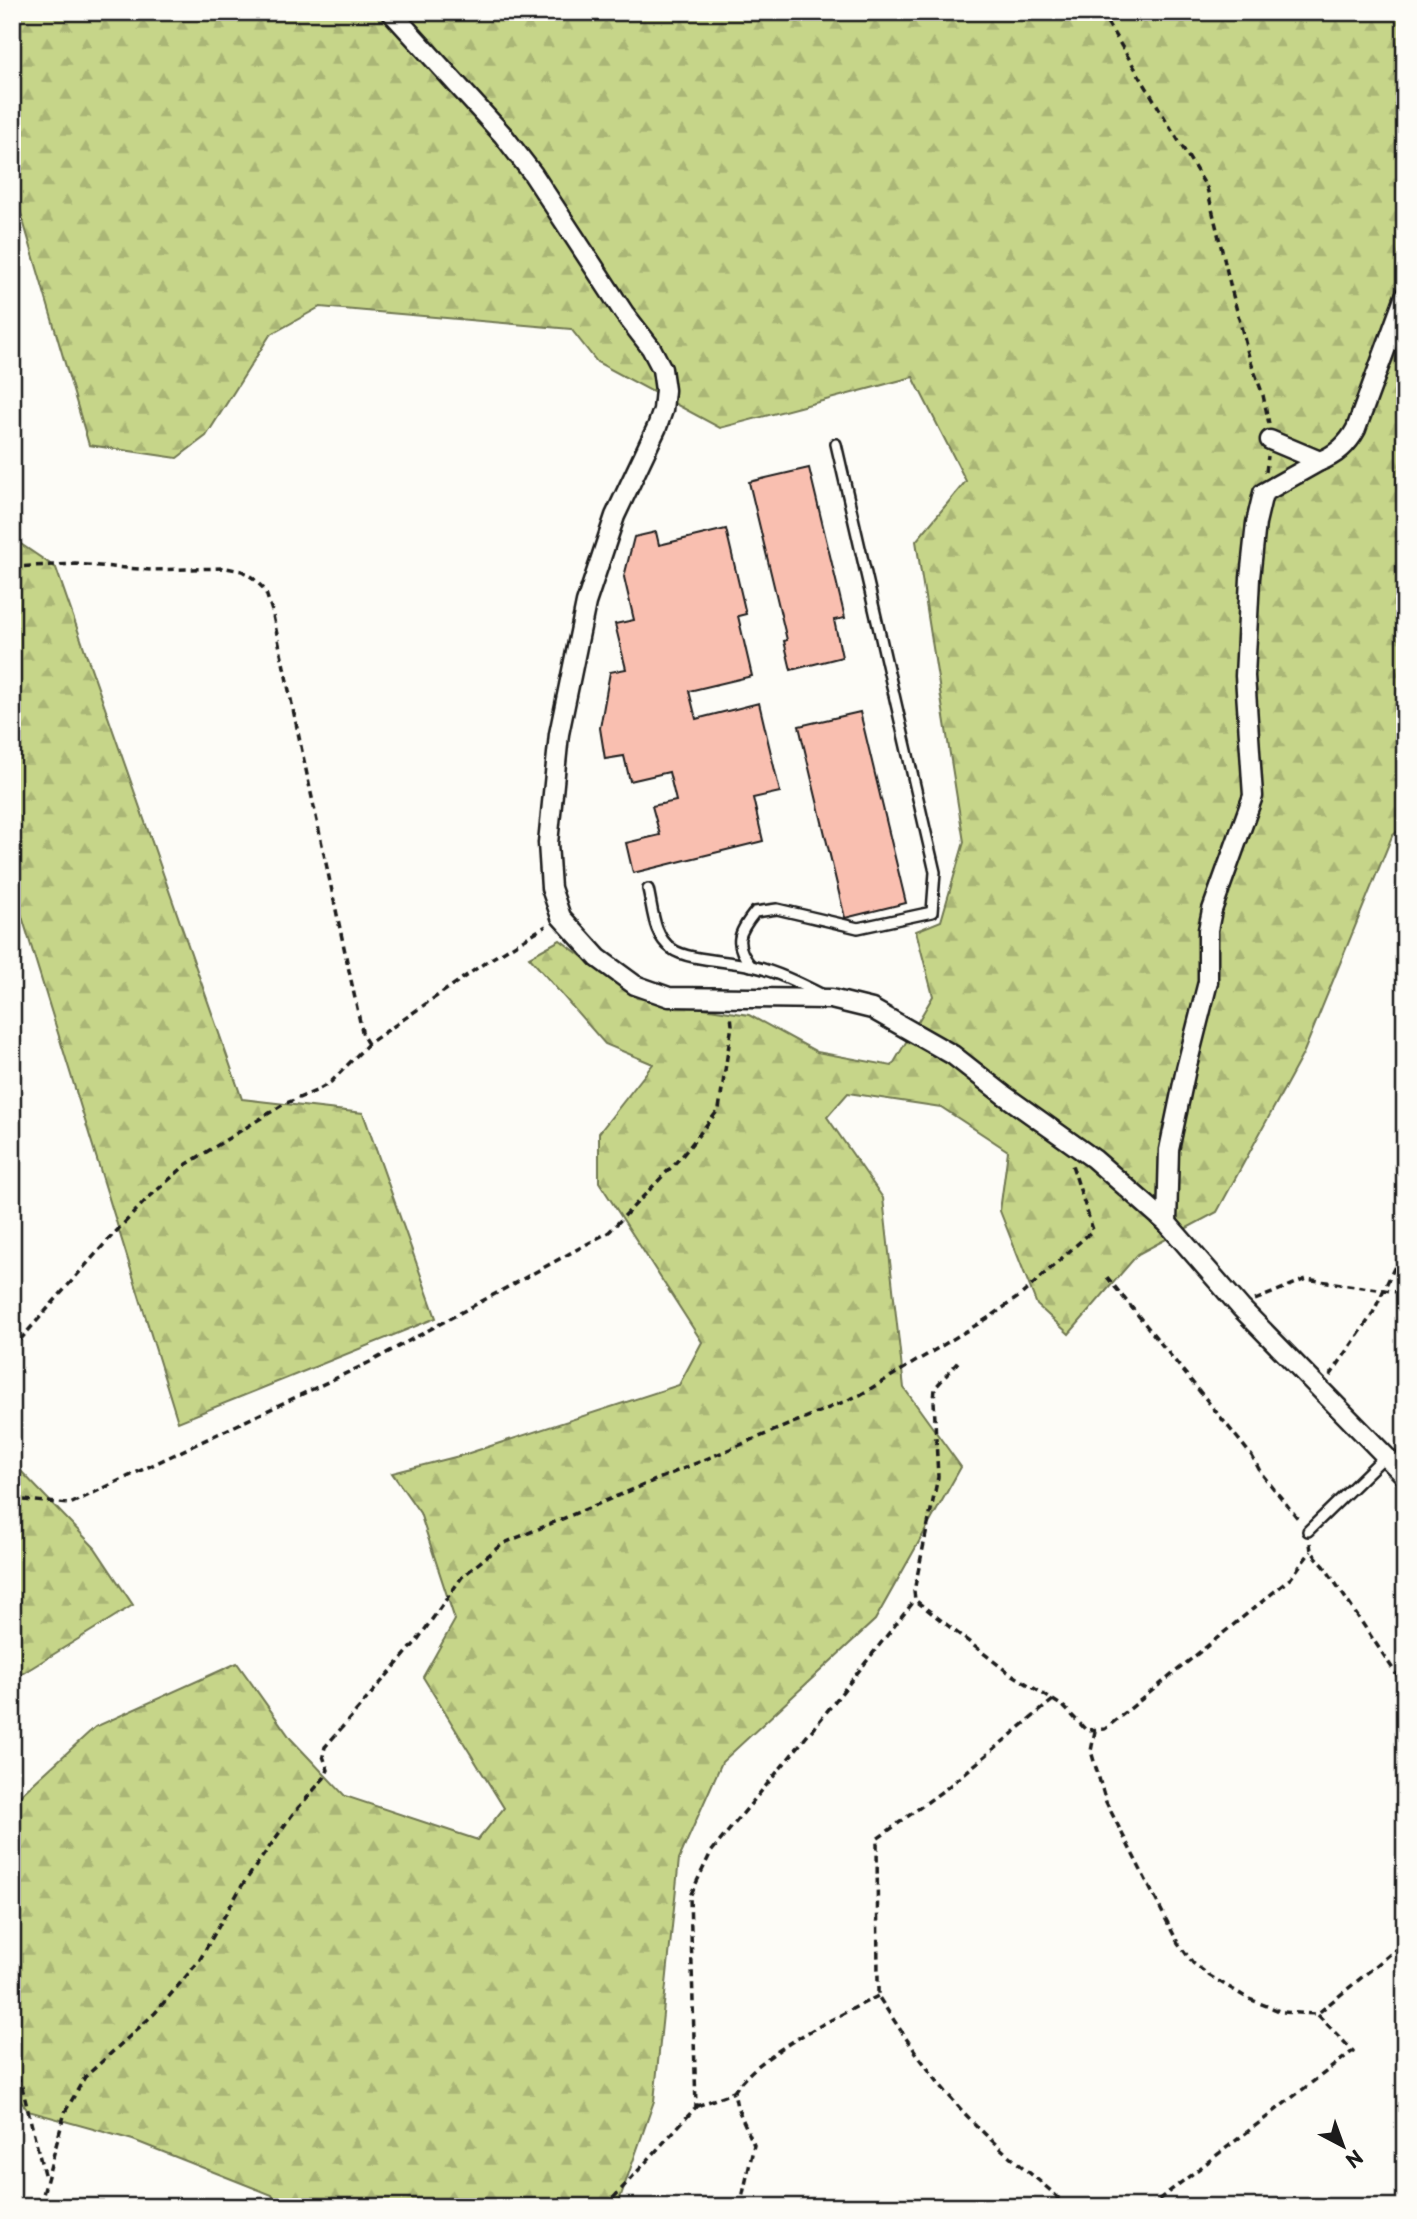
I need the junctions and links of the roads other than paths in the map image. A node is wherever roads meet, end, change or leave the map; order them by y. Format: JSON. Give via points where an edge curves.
{"nodes":[{"id":1,"x":391,"y":12,"type":"edge"},
{"id":2,"x":1405,"y":296,"type":"edge"},
{"id":3,"x":1270,"y":440,"type":"road end"},
{"id":4,"x":835,"y":444,"type":"dead end"},
{"id":5,"x":1320,"y":461,"type":"junction"},
{"id":6,"x":648,"y":889,"type":"dead end"},
{"id":7,"x":751,"y":966,"type":"junction"},
{"id":8,"x":831,"y":999,"type":"junction"},
{"id":9,"x":1167,"y":1223,"type":"junction"},
{"id":10,"x":1384,"y":1457,"type":"junction"},
{"id":11,"x":1405,"y":1476,"type":"edge"},
{"id":12,"x":1308,"y":1531,"type":"road end"}],
"edges":[{"from":1,"to":8,"type":"street","via":[[533,174],[662,369],[664,400],[657,427],[615,516],[586,603],[559,734],[548,843],[551,888],[561,917],[598,958],[635,985],[669,998]]},
{"from":2,"to":5,"type":"street","via":[[1356,429],[1349,441]]},
{"from":3,"to":5,"type":"street"},
{"from":4,"to":7,"type":"lane","via":[[935,872],[932,912],[858,928],[777,909],[755,912],[740,940],[740,953]]},
{"from":5,"to":9,"type":"street","via":[[1263,493],[1256,523],[1245,676],[1252,796],[1208,930],[1208,982],[1169,1150]]},
{"from":6,"to":7,"type":"lane","via":[[657,931],[671,949]]},
{"from":7,"to":8,"type":"lane","via":[[784,975]]},
{"from":8,"to":9,"type":"street","via":[[872,1009],[953,1055],[1094,1159]]},
{"from":9,"to":10,"type":"street","via":[[1241,1308]]},
{"from":10,"to":11,"type":"street"},
{"from":10,"to":12,"type":"lane"}]}
